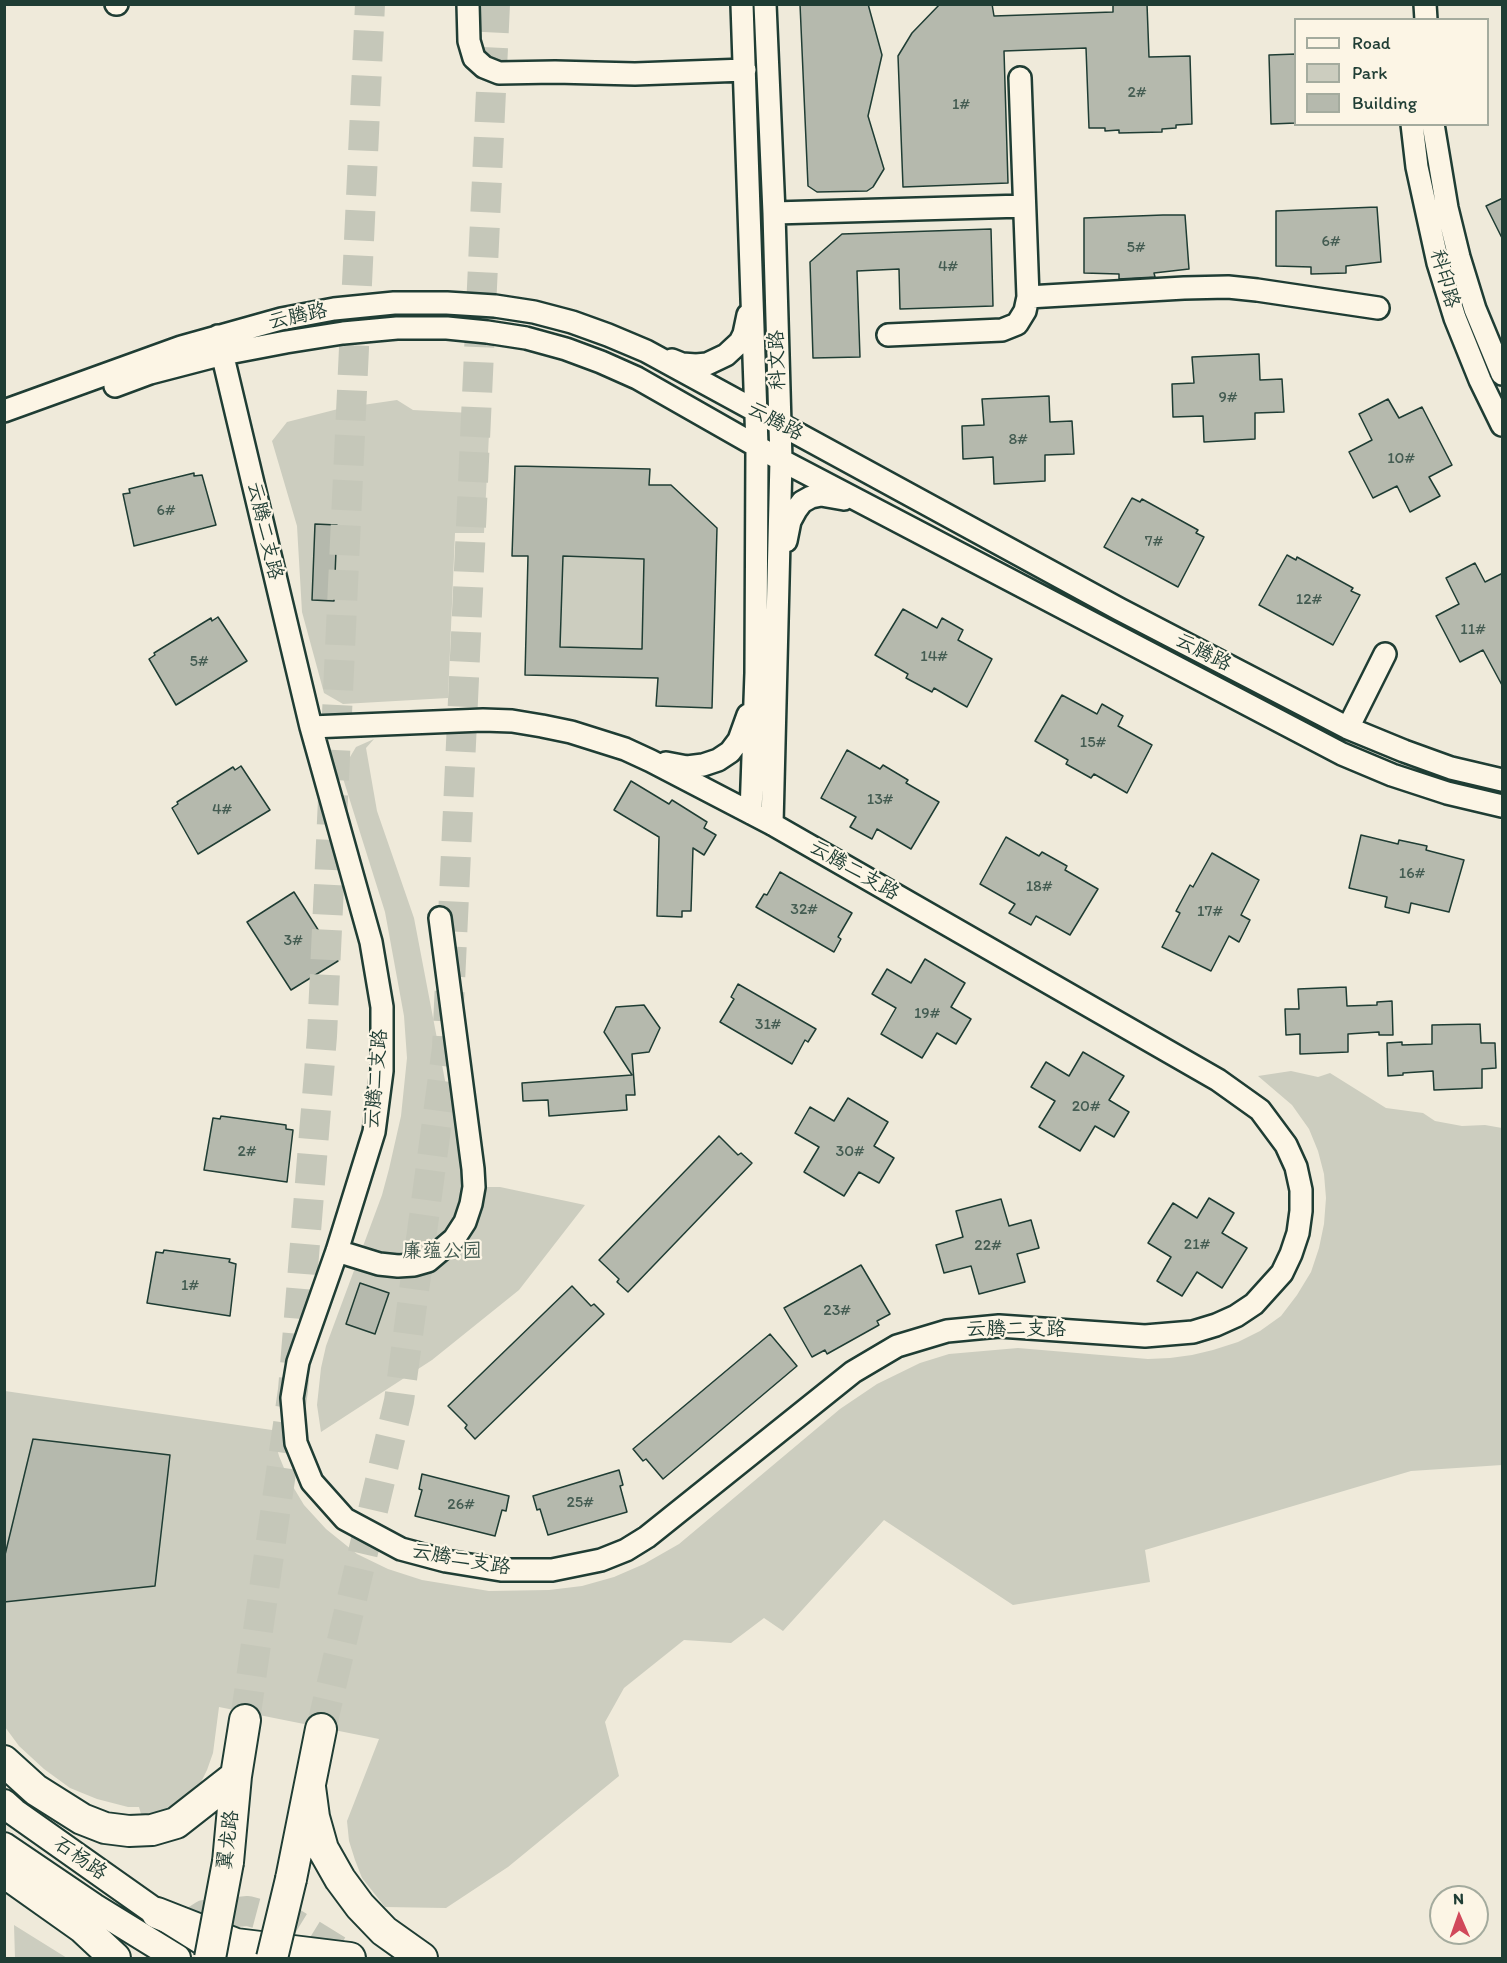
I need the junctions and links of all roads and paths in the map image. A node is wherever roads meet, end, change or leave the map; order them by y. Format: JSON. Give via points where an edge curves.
{"nodes":[{"id":1,"x":468,"y":4,"type":"edge"},
{"id":2,"x":742,"y":4,"type":"edge"},
{"id":3,"x":765,"y":4,"type":"edge"},
{"id":4,"x":745,"y":70,"type":"junction"},
{"id":5,"x":1020,"y":78,"type":"dead end"},
{"id":6,"x":1412,"y":126,"type":"edge"},
{"id":7,"x":1433,"y":126,"type":"edge"},
{"id":8,"x":1024,"y":206,"type":"junction"},
{"id":9,"x":774,"y":213,"type":"junction"},
{"id":10,"x":752,"y":294,"type":"junction"},
{"id":11,"x":1028,"y":297,"type":"junction"},
{"id":12,"x":1378,"y":308,"type":"dead end"},
{"id":13,"x":888,"y":335,"type":"dead end"},
{"id":14,"x":220,"y":345,"type":"junction"},
{"id":15,"x":646,"y":351,"type":"junction"},
{"id":16,"x":1503,"y":374,"type":"edge"},
{"id":17,"x":4,"y":411,"type":"edge"},
{"id":18,"x":756,"y":412,"type":"junction"},
{"id":19,"x":4,"y":425,"type":"edge"},
{"id":20,"x":780,"y":425,"type":"junction"},
{"id":21,"x":1503,"y":425,"type":"edge"},
{"id":22,"x":757,"y":446,"type":"junction"},
{"id":23,"x":781,"y":460,"type":"junction"},
{"id":24,"x":864,"y":504,"type":"junction"},
{"id":25,"x":777,"y":582,"type":"junction"},
{"id":26,"x":1385,"y":654,"type":"dead end"},
{"id":27,"x":756,"y":673,"type":"junction"},
{"id":28,"x":310,"y":727,"type":"junction"},
{"id":29,"x":1348,"y":728,"type":"junction"},
{"id":30,"x":651,"y":761,"type":"junction"},
{"id":31,"x":1503,"y":780,"type":"edge"},
{"id":32,"x":1503,"y":806,"type":"edge"},
{"id":33,"x":752,"y":813,"type":"junction"},
{"id":34,"x":772,"y":824,"type":"junction"},
{"id":35,"x":440,"y":918,"type":"dead end"},
{"id":36,"x":337,"y":1251,"type":"junction"},
{"id":37,"x":245,"y":1720,"type":"tunnel mouth"},
{"id":38,"x":321,"y":1729,"type":"tunnel mouth"},
{"id":39,"x":4,"y":1761,"type":"edge"},
{"id":40,"x":236,"y":1776,"type":"junction"},
{"id":41,"x":310,"y":1787,"type":"junction"},
{"id":42,"x":4,"y":1803,"type":"edge"},
{"id":43,"x":4,"y":1846,"type":"edge"},
{"id":44,"x":4,"y":1872,"type":"edge"},
{"id":45,"x":225,"y":1876,"type":"junction"},
{"id":46,"x":157,"y":1913,"type":"junction"},
{"id":47,"x":89,"y":1917,"type":"junction"},
{"id":48,"x":115,"y":1959,"type":"edge"},
{"id":49,"x":126,"y":1959,"type":"edge"},
{"id":50,"x":177,"y":1959,"type":"edge"},
{"id":51,"x":187,"y":1959,"type":"edge"},
{"id":52,"x":210,"y":1959,"type":"edge"},
{"id":53,"x":229,"y":1959,"type":"edge"},
{"id":54,"x":272,"y":1959,"type":"edge"},
{"id":55,"x":350,"y":1959,"type":"edge"},
{"id":56,"x":422,"y":1959,"type":"edge"}],
"edges":[{"from":1,"to":4,"type":"street","via":[[474,58],[499,73]]},
{"from":2,"to":4,"type":"street","name":"科文路"},
{"from":3,"to":9,"type":"street","name":"科文路"},
{"from":4,"to":10,"type":"street","name":"科文路"},
{"from":5,"to":8,"type":"street"},
{"from":6,"to":21,"type":"street","name":"科印路","via":[[1438,263],[1455,318]]},
{"from":7,"to":16,"type":"street","name":"科印路","via":[[1460,257],[1475,309]]},
{"from":8,"to":9,"type":"street"},
{"from":8,"to":11,"type":"street"},
{"from":9,"to":20,"type":"street","name":"科文路"},
{"from":10,"to":15,"type":"street","via":[[744,334],[734,349],[718,359],[707,364],[682,364]]},
{"from":10,"to":18,"type":"street","name":"科文路"},
{"from":11,"to":12,"type":"street","via":[[1228,287]]},
{"from":11,"to":13,"type":"street","via":[[1026,311],[1017,324],[1002,330]]},
{"from":14,"to":15,"type":"street","name":"云腾路","via":[[281,320],[334,309],[447,303],[534,312]]},
{"from":14,"to":17,"type":"street","name":"云腾路","via":[[145,360]]},
{"from":14,"to":19,"type":"street","name":"云腾路"},
{"from":14,"to":22,"type":"street","name":"云腾路","via":[[397,328],[447,328],[526,339],[592,358],[637,378]]},
{"from":14,"to":28,"type":"street","name":"云腾二支路"},
{"from":15,"to":18,"type":"street","name":"云腾路"},
{"from":18,"to":20,"type":"street","name":"云腾路"},
{"from":18,"to":22,"type":"street","name":"科文路"},
{"from":20,"to":23,"type":"street","name":"科文路"},
{"from":20,"to":29,"type":"street","name":"云腾路","via":[[1129,615]]},
{"from":22,"to":23,"type":"street","name":"云腾路"},
{"from":22,"to":27,"type":"street","name":"科文路"},
{"from":23,"to":24,"type":"street","name":"云腾路"},
{"from":23,"to":25,"type":"street","name":"科文路"},
{"from":24,"to":25,"type":"street","via":[[831,495],[802,502],[790,521]]},
{"from":24,"to":32,"type":"street","name":"云腾路","via":[[1342,754],[1447,793]]},
{"from":25,"to":34,"type":"street","name":"科文路"},
{"from":26,"to":29,"type":"street"},
{"from":27,"to":30,"type":"street","via":[[746,724],[730,752],[703,765]]},
{"from":27,"to":33,"type":"street","name":"科文路"},
{"from":28,"to":30,"type":"street","name":"云腾二支路","via":[[512,721],[597,739]]},
{"from":28,"to":36,"type":"street","name":"云腾二支路","via":[[371,942],[382,1007],[382,1071],[374,1132]]},
{"from":29,"to":31,"type":"street","name":"云腾路","via":[[1451,768]]},
{"from":30,"to":33,"type":"street","name":"云腾二支路"},
{"from":33,"to":34,"type":"street","name":"云腾二支路"},
{"from":34,"to":36,"type":"street","name":"云腾二支路","via":[[1218,1080],[1260,1110],[1286,1144],[1301,1190],[1295,1244],[1269,1290],[1236,1316],[1193,1332],[1145,1336],[999,1326],[947,1331],[897,1346],[853,1372],[626,1550],[601,1560],[552,1570],[501,1570],[401,1549],[345,1519],[312,1482],[296,1443],[292,1398],[298,1362]]},
{"from":35,"to":36,"type":"street","via":[[473,1169],[471,1204],[454,1239],[428,1261],[388,1265]]},
{"from":37,"to":40,"type":"highway","name":"翼龙路"},
{"from":38,"to":41,"type":"highway"},
{"from":39,"to":40,"type":"highway","via":[[65,1810],[105,1828],[129,1831],[176,1823]]},
{"from":40,"to":45,"type":"highway","name":"翼龙路"},
{"from":41,"to":54,"type":"highway","bridge":true},
{"from":41,"to":56,"type":"highway","via":[[324,1848],[340,1879],[384,1931]]},
{"from":42,"to":46,"type":"main road","name":"石杨路"},
{"from":43,"to":47,"type":"main road","name":"石杨路"},
{"from":44,"to":47,"type":"highway"},
{"from":45,"to":51,"type":"highway","bridge":true},
{"from":45,"to":52,"type":"highway","name":"翼龙路","bridge":true},
{"from":46,"to":53,"type":"main road","name":"石杨路"},
{"from":46,"to":55,"type":"highway","via":[[236,1944]]},
{"from":47,"to":48,"type":"highway"},
{"from":47,"to":49,"type":"highway"},
{"from":47,"to":50,"type":"main road","name":"石杨路"}]}
